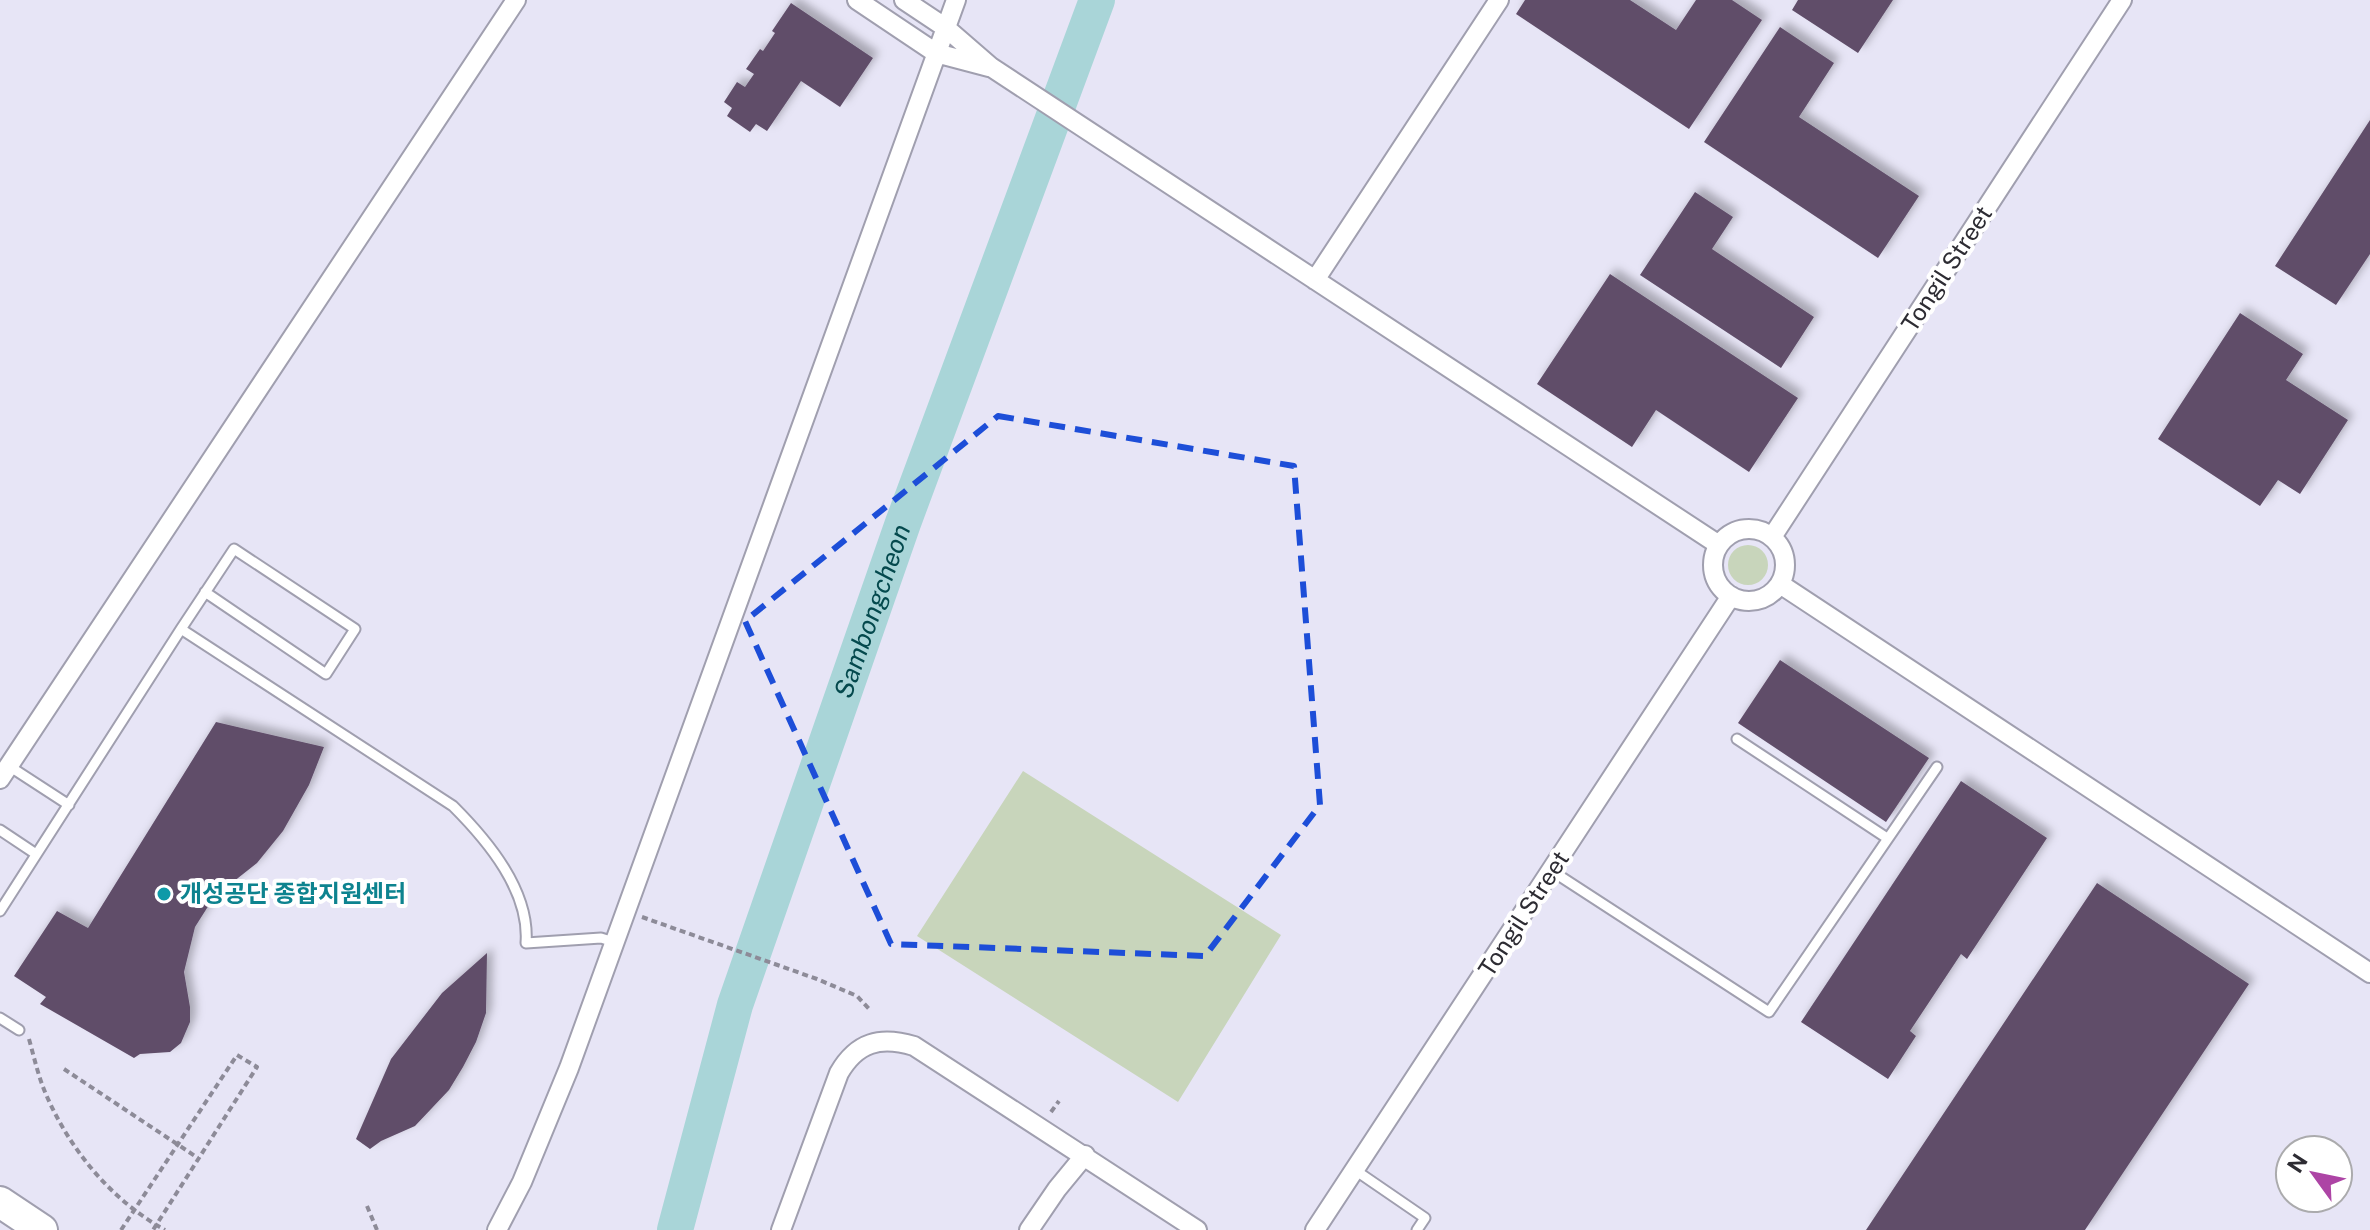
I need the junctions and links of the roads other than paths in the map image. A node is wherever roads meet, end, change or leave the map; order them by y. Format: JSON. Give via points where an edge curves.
{"nodes":[{"id":1,"x":516,"y":0,"type":"edge"},
{"id":2,"x":857,"y":0,"type":"edge"},
{"id":3,"x":904,"y":0,"type":"edge"},
{"id":4,"x":956,"y":0,"type":"edge"},
{"id":5,"x":1499,"y":0,"type":"edge"},
{"id":6,"x":2122,"y":0,"type":"edge"},
{"id":7,"x":946,"y":28,"type":"junction"},
{"id":8,"x":936,"y":53,"type":"junction"},
{"id":9,"x":991,"y":67,"type":"junction"},
{"id":10,"x":1315,"y":280,"type":"junction"},
{"id":11,"x":1772,"y":537,"type":"junction"},
{"id":12,"x":1719,"y":545,"type":"junction"},
{"id":13,"x":1780,"y":584,"type":"junction"},
{"id":14,"x":205,"y":592,"type":"junction"},
{"id":15,"x":1731,"y":596,"type":"junction"},
{"id":16,"x":181,"y":629,"type":"junction"},
{"id":17,"x":1737,"y":739,"type":"dead end"},
{"id":18,"x":1937,"y":767,"type":"dead end"},
{"id":19,"x":4,"y":772,"type":"edge"},
{"id":20,"x":69,"y":805,"type":"junction"},
{"id":21,"x":0,"y":830,"type":"edge"},
{"id":22,"x":1887,"y":838,"type":"junction"},
{"id":23,"x":36,"y":854,"type":"junction"},
{"id":24,"x":1552,"y":871,"type":"junction"},
{"id":25,"x":0,"y":911,"type":"edge"},
{"id":26,"x":614,"y":942,"type":"junction"},
{"id":27,"x":2370,"y":973,"type":"edge"},
{"id":28,"x":0,"y":1018,"type":"edge"},
{"id":29,"x":19,"y":1030,"type":"road end"},
{"id":30,"x":1085,"y":1155,"type":"junction"},
{"id":31,"x":1355,"y":1170,"type":"junction"},
{"id":32,"x":0,"y":1202,"type":"edge"},
{"id":33,"x":42,"y":1230,"type":"edge"},
{"id":34,"x":497,"y":1230,"type":"edge"},
{"id":35,"x":781,"y":1230,"type":"edge"},
{"id":36,"x":1029,"y":1230,"type":"edge"},
{"id":37,"x":1197,"y":1230,"type":"edge"},
{"id":38,"x":1315,"y":1230,"type":"edge"},
{"id":39,"x":1417,"y":1230,"type":"edge"}],
"edges":[{"from":1,"to":19,"type":"street"},
{"from":2,"to":8,"type":"street"},
{"from":3,"to":7,"type":"street"},
{"from":4,"to":7,"type":"street"},
{"from":5,"to":10,"type":"street"},
{"from":6,"to":11,"type":"street","name":"Tongil Street"},
{"from":7,"to":8,"type":"street"},
{"from":7,"to":9,"type":"street"},
{"from":8,"to":9,"type":"street"},
{"from":8,"to":26,"type":"street"},
{"from":9,"to":10,"type":"street"},
{"from":10,"to":12,"type":"street"},
{"from":11,"to":12,"type":"street","via":[[1744,529]]},
{"from":11,"to":13,"type":"street","via":[[1785,559]]},
{"from":12,"to":15,"type":"street","via":[[1714,573]]},
{"from":13,"to":15,"type":"street","via":[[1758,600]]},
{"from":13,"to":27,"type":"street"},
{"from":14,"to":14,"type":"lane","via":[[326,674],[355,629],[234,549]]},
{"from":14,"to":16,"type":"lane"},
{"from":15,"to":24,"type":"street","name":"Tongil Street"},
{"from":16,"to":20,"type":"lane"},
{"from":16,"to":26,"type":"lane","via":[[453,806],[507,872],[527,925],[526,943],[601,938]]},
{"from":17,"to":22,"type":"lane"},
{"from":18,"to":22,"type":"lane"},
{"from":19,"to":20,"type":"lane"},
{"from":20,"to":23,"type":"lane"},
{"from":21,"to":23,"type":"lane"},
{"from":22,"to":24,"type":"lane","via":[[1769,1012]]},
{"from":23,"to":25,"type":"lane"},
{"from":24,"to":31,"type":"street","name":"Tongil Street"},
{"from":26,"to":34,"type":"street","via":[[563,1082]]},
{"from":28,"to":29,"type":"lane"},
{"from":30,"to":35,"type":"street","via":[[914,1046],[879,1042],[848,1057],[839,1073]]},
{"from":30,"to":36,"type":"street"},
{"from":30,"to":37,"type":"street"},
{"from":31,"to":38,"type":"street","name":"Tongil Street"},
{"from":31,"to":39,"type":"lane","via":[[1425,1218]]},
{"from":32,"to":33,"type":"main road"}]}
